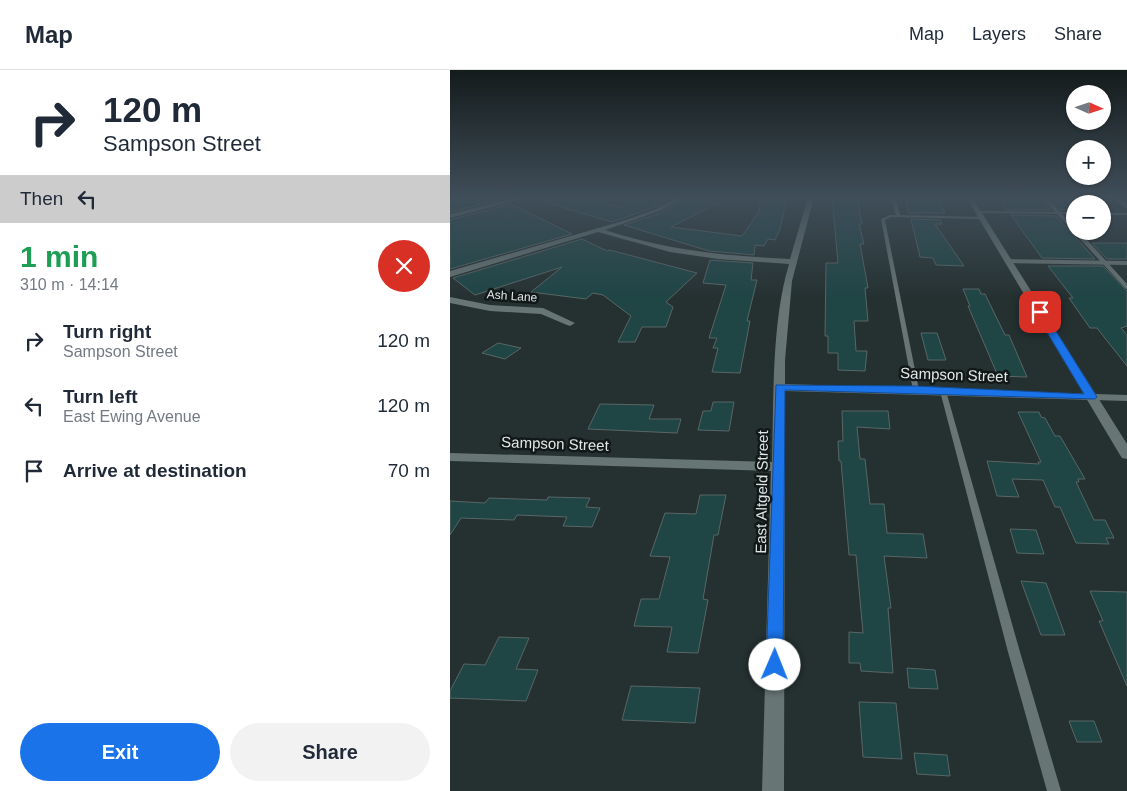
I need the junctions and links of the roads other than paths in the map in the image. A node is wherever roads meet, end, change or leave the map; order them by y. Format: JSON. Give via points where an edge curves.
{"nodes":[{"id":1,"x":596,"y":231,"type":"edge"},
{"id":2,"x":600,"y":231,"type":"edge"},
{"id":3,"x":802,"y":231,"type":"edge"},
{"id":4,"x":885,"y":231,"type":"edge"},
{"id":5,"x":990,"y":231,"type":"edge"},
{"id":6,"x":1083,"y":240,"type":"edge"},
{"id":7,"x":1008,"y":260,"type":"junction"},
{"id":8,"x":792,"y":262,"type":"junction"},
{"id":9,"x":1104,"y":262,"type":"junction"},
{"id":10,"x":1127,"y":263,"type":"edge"},
{"id":11,"x":450,"y":274,"type":"edge"},
{"id":12,"x":1127,"y":286,"type":"edge"},
{"id":13,"x":450,"y":300,"type":"edge"},
{"id":14,"x":570,"y":323,"type":"dead end"},
{"id":15,"x":780,"y":387,"type":"junction"},
{"id":16,"x":916,"y":390,"type":"junction"},
{"id":17,"x":943,"y":390,"type":"junction"},
{"id":18,"x":1092,"y":397,"type":"junction"},
{"id":19,"x":1127,"y":398,"type":"edge"},
{"id":20,"x":1127,"y":455,"type":"edge"},
{"id":21,"x":450,"y":457,"type":"edge"},
{"id":22,"x":779,"y":467,"type":"junction"},
{"id":23,"x":773,"y":791,"type":"edge"},
{"id":24,"x":1054,"y":791,"type":"edge"}],
"edges":[{"from":1,"to":11,"type":"street"},
{"from":2,"to":8,"type":"street","via":[[675,252]]},
{"from":3,"to":8,"type":"street","name":"East Altgeld Street"},
{"from":4,"to":16,"type":"lane"},
{"from":5,"to":7,"type":"street"},
{"from":6,"to":9,"type":"lane"},
{"from":7,"to":9,"type":"street"},
{"from":7,"to":18,"type":"street"},
{"from":8,"to":15,"type":"street","name":"East Altgeld Street","via":[[781,350]]},
{"from":9,"to":10,"type":"street"},
{"from":9,"to":12,"type":"lane"},
{"from":13,"to":14,"type":"street","name":"Ash Lane","via":[[490,308],[543,311]]},
{"from":15,"to":16,"type":"street","name":"Sampson Street"},
{"from":15,"to":22,"type":"street","name":"East Altgeld Street"},
{"from":16,"to":17,"type":"street","name":"Sampson Street"},
{"from":17,"to":18,"type":"street","name":"Sampson Street"},
{"from":17,"to":24,"type":"lane"},
{"from":18,"to":19,"type":"street","name":"Sampson Street"},
{"from":18,"to":20,"type":"street"},
{"from":21,"to":22,"type":"street","name":"Sampson Street"},
{"from":22,"to":23,"type":"street","name":"East Altgeld Street"}]}
